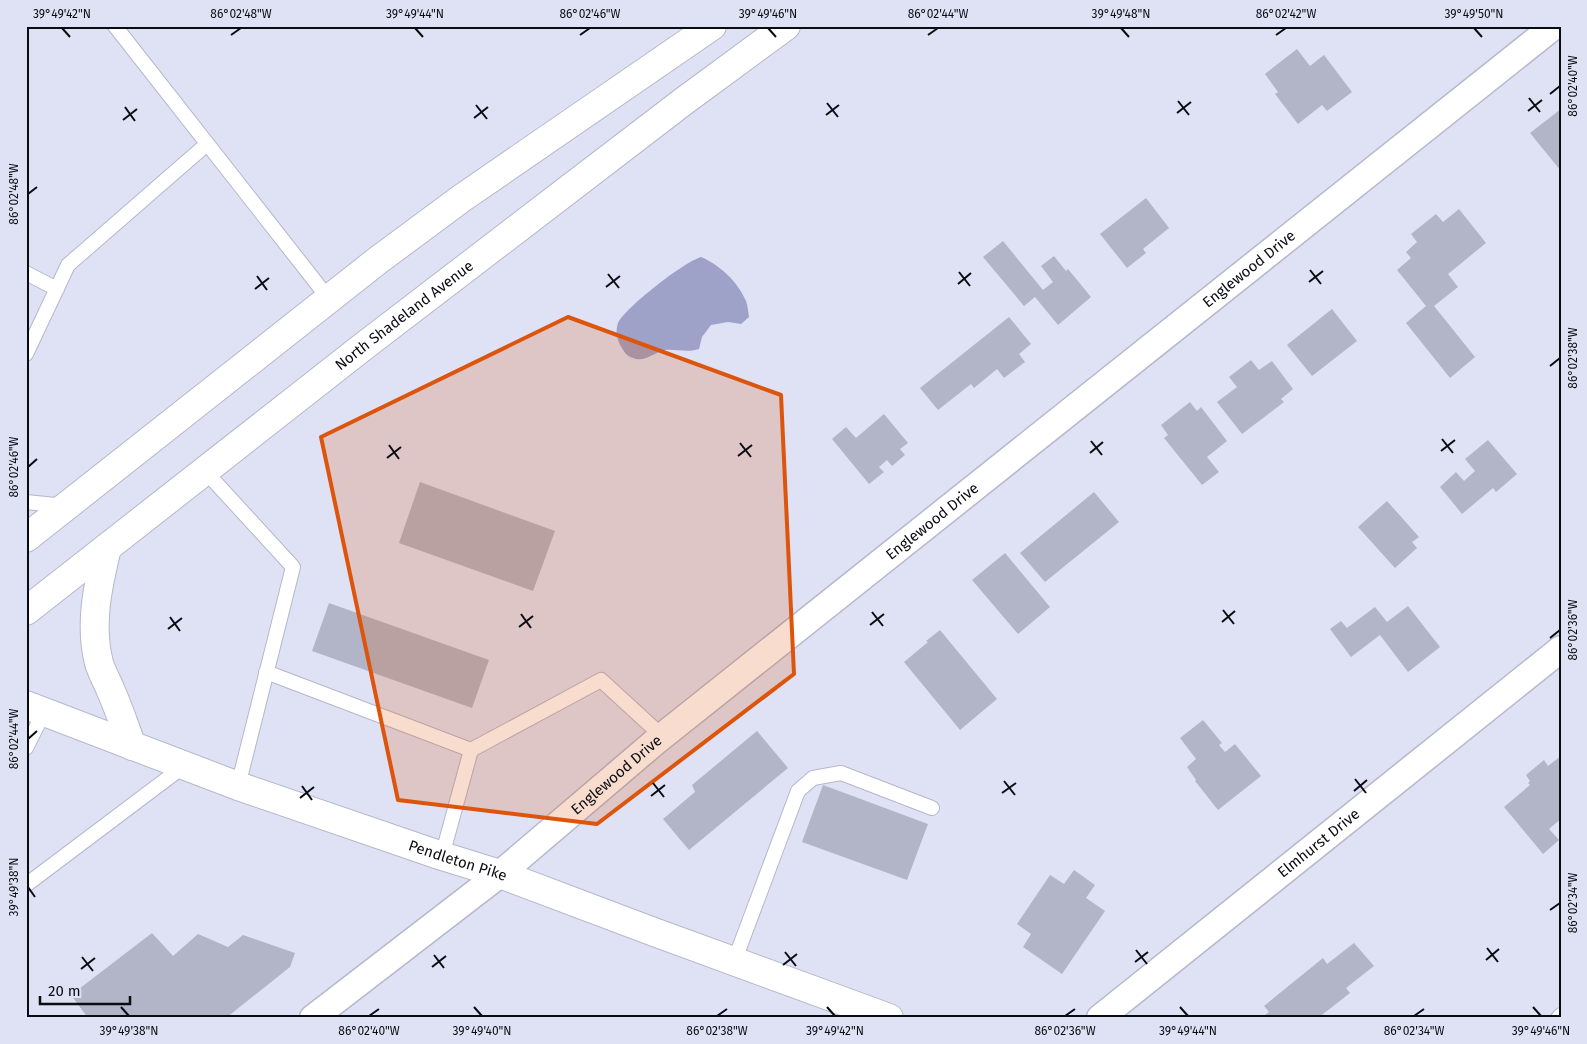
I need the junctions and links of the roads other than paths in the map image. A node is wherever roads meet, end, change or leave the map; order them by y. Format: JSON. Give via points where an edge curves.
{"nodes":[{"id":1,"x":115,"y":26,"type":"edge"},
{"id":2,"x":712,"y":26,"type":"edge"},
{"id":3,"x":786,"y":26,"type":"edge"},
{"id":4,"x":1554,"y":26,"type":"edge"},
{"id":5,"x":207,"y":144,"type":"junction"},
{"id":6,"x":26,"y":274,"type":"edge"},
{"id":7,"x":57,"y":289,"type":"junction"},
{"id":8,"x":329,"y":299,"type":"junction"},
{"id":9,"x":26,"y":354,"type":"edge"},
{"id":10,"x":206,"y":471,"type":"junction"},
{"id":11,"x":26,"y":502,"type":"edge"},
{"id":12,"x":67,"y":506,"type":"junction"},
{"id":13,"x":26,"y":538,"type":"edge"},
{"id":14,"x":108,"y":548,"type":"junction"},
{"id":15,"x":26,"y":612,"type":"edge"},
{"id":16,"x":1561,"y":649,"type":"edge"},
{"id":17,"x":266,"y":672,"type":"junction"},
{"id":18,"x":35,"y":708,"type":"edge"},
{"id":19,"x":662,"y":736,"type":"junction"},
{"id":20,"x":132,"y":746,"type":"junction"},
{"id":21,"x":26,"y":748,"type":"edge"},
{"id":22,"x":471,"y":750,"type":"junction"},
{"id":23,"x":184,"y":766,"type":"junction"},
{"id":24,"x":238,"y":786,"type":"junction"},
{"id":25,"x":932,"y":808,"type":"dead end"},
{"id":26,"x":442,"y":856,"type":"junction"},
{"id":27,"x":500,"y":874,"type":"junction"},
{"id":28,"x":26,"y":885,"type":"edge"},
{"id":29,"x":734,"y":962,"type":"junction"},
{"id":30,"x":313,"y":1018,"type":"edge"},
{"id":31,"x":889,"y":1018,"type":"edge"},
{"id":32,"x":1100,"y":1018,"type":"edge"}],
"edges":[{"from":1,"to":5,"type":"lane"},
{"from":2,"to":8,"type":"main road","via":[[462,198]]},
{"from":3,"to":10,"type":"main road","name":"North Shadeland Avenue","via":[[364,346]]},
{"from":4,"to":19,"type":"street","name":"Englewood Drive"},
{"from":5,"to":7,"type":"lane","via":[[68,265]]},
{"from":5,"to":8,"type":"lane"},
{"from":6,"to":7,"type":"lane"},
{"from":7,"to":9,"type":"lane"},
{"from":8,"to":12,"type":"main road"},
{"from":10,"to":14,"type":"main road","name":"North Shadeland Avenue"},
{"from":10,"to":17,"type":"lane","via":[[293,567]]},
{"from":11,"to":12,"type":"lane"},
{"from":12,"to":13,"type":"main road"},
{"from":14,"to":15,"type":"main road","name":"North Shadeland Avenue"},
{"from":14,"to":20,"type":"main road","via":[[96,599],[96,647],[104,679]]},
{"from":16,"to":32,"type":"street","name":"Elmhurst Drive"},
{"from":17,"to":22,"type":"lane"},
{"from":17,"to":24,"type":"lane"},
{"from":18,"to":20,"type":"main road","name":"Pendleton Pike"},
{"from":18,"to":21,"type":"lane"},
{"from":19,"to":22,"type":"lane","via":[[601,680]]},
{"from":19,"to":27,"type":"street","name":"Englewood Drive"},
{"from":20,"to":23,"type":"main road","name":"Pendleton Pike"},
{"from":22,"to":26,"type":"lane"},
{"from":23,"to":24,"type":"main road","name":"Pendleton Pike"},
{"from":23,"to":28,"type":"lane"},
{"from":24,"to":26,"type":"main road","name":"Pendleton Pike"},
{"from":25,"to":29,"type":"lane","via":[[841,773],[813,778],[798,791]]},
{"from":26,"to":27,"type":"main road","name":"Pendleton Pike"},
{"from":27,"to":29,"type":"main road","name":"Pendleton Pike"},
{"from":27,"to":30,"type":"street","name":"Englewood Drive"},
{"from":29,"to":31,"type":"main road","name":"Pendleton Pike"}]}
